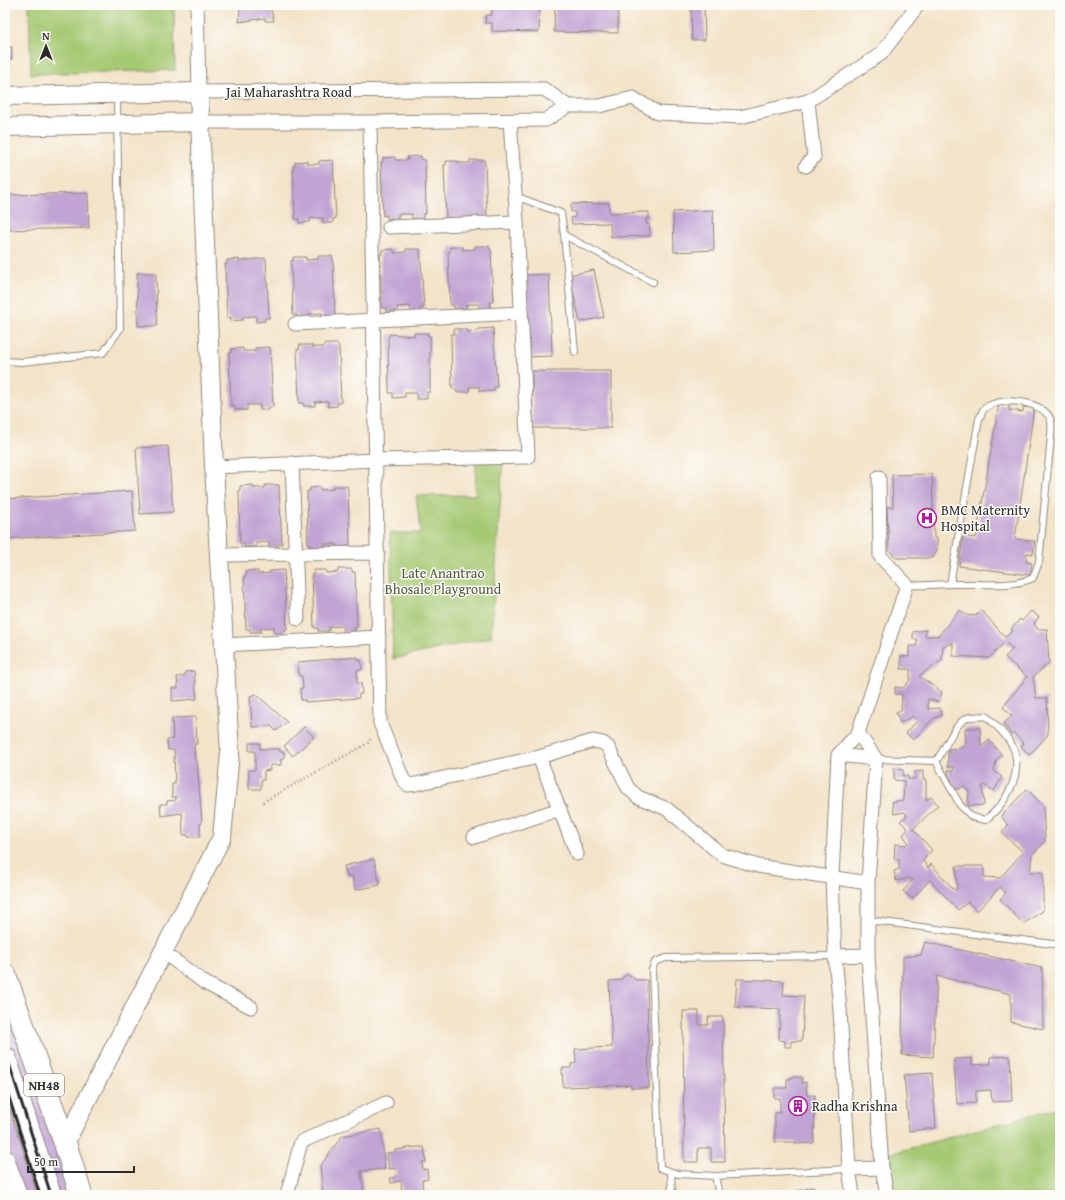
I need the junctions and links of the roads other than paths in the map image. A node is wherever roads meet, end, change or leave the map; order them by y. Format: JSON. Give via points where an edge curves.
{"nodes":[{"id":1,"x":197,"y":5,"type":"edge"},
{"id":2,"x":918,"y":5,"type":"edge"},
{"id":3,"x":198,"y":92,"type":"junction"},
{"id":4,"x":117,"y":94,"type":"junction"},
{"id":5,"x":5,"y":96,"type":"edge"},
{"id":6,"x":808,"y":101,"type":"junction"},
{"id":7,"x":568,"y":106,"type":"junction"},
{"id":8,"x":510,"y":121,"type":"junction"},
{"id":9,"x":199,"y":122,"type":"junction"},
{"id":10,"x":370,"y":122,"type":"junction"},
{"id":11,"x":118,"y":124,"type":"junction"},
{"id":12,"x":5,"y":127,"type":"edge"},
{"id":13,"x":806,"y":166,"type":"dead end"},
{"id":14,"x":516,"y":196,"type":"junction"},
{"id":15,"x":517,"y":222,"type":"junction"},
{"id":16,"x":389,"y":227,"type":"dead end"},
{"id":17,"x":564,"y":235,"type":"junction"},
{"id":18,"x":653,"y":282,"type":"dead end"},
{"id":19,"x":521,"y":314,"type":"junction"},
{"id":20,"x":373,"y":321,"type":"junction"},
{"id":21,"x":295,"y":324,"type":"dead end"},
{"id":22,"x":575,"y":352,"type":"dead end"},
{"id":23,"x":5,"y":361,"type":"edge"},
{"id":24,"x":377,"y":460,"type":"junction"},
{"id":25,"x":292,"y":463,"type":"junction"},
{"id":26,"x":214,"y":467,"type":"junction"},
{"id":27,"x":879,"y":476,"type":"dead end"},
{"id":28,"x":378,"y":553,"type":"junction"},
{"id":29,"x":296,"y":554,"type":"junction"},
{"id":30,"x":219,"y":555,"type":"junction"},
{"id":31,"x":950,"y":584,"type":"junction"},
{"id":32,"x":907,"y":585,"type":"junction"},
{"id":33,"x":298,"y":619,"type":"dead end"},
{"id":34,"x":379,"y":637,"type":"junction"},
{"id":35,"x":224,"y":645,"type":"junction"},
{"id":36,"x":858,"y":733,"type":"junction"},
{"id":37,"x":838,"y":755,"type":"junction"},
{"id":38,"x":539,"y":757,"type":"junction"},
{"id":39,"x":876,"y":759,"type":"junction"},
{"id":40,"x":936,"y":761,"type":"junction"},
{"id":41,"x":560,"y":809,"type":"junction"},
{"id":42,"x":474,"y":837,"type":"dead end"},
{"id":43,"x":577,"y":854,"type":"dead end"},
{"id":44,"x":832,"y":877,"type":"junction"},
{"id":45,"x":868,"y":883,"type":"junction"},
{"id":46,"x":868,"y":920,"type":"junction"},
{"id":47,"x":1060,"y":945,"type":"edge"},
{"id":48,"x":163,"y":952,"type":"junction"},
{"id":49,"x":868,"y":955,"type":"junction"},
{"id":50,"x":835,"y":956,"type":"junction"},
{"id":51,"x":5,"y":975,"type":"edge"},
{"id":52,"x":251,"y":1007,"type":"dead end"},
{"id":53,"x":5,"y":1058,"type":"edge"},
{"id":54,"x":386,"y":1103,"type":"dead end"},
{"id":55,"x":65,"y":1142,"type":"junction"},
{"id":56,"x":5,"y":1158,"type":"edge"},
{"id":57,"x":882,"y":1168,"type":"junction"},
{"id":58,"x":849,"y":1169,"type":"junction"},
{"id":59,"x":671,"y":1172,"type":"junction"},
{"id":60,"x":715,"y":1176,"type":"junction"},
{"id":61,"x":18,"y":1195,"type":"edge"},
{"id":62,"x":50,"y":1195,"type":"edge"},
{"id":63,"x":81,"y":1195,"type":"edge"},
{"id":64,"x":287,"y":1195,"type":"edge"},
{"id":65,"x":672,"y":1195,"type":"edge"},
{"id":66,"x":719,"y":1195,"type":"edge"},
{"id":67,"x":853,"y":1195,"type":"edge"},
{"id":68,"x":888,"y":1195,"type":"edge"}],
"edges":[{"from":1,"to":3,"type":"street"},
{"from":2,"to":6,"type":"street","via":[[881,54]]},
{"from":3,"to":4,"type":"street","name":"Jai Maharashtra Road"},
{"from":3,"to":7,"type":"street","name":"Jai Maharashtra Road","via":[[544,89]]},
{"from":3,"to":9,"type":"street"},
{"from":4,"to":5,"type":"street","name":"Jai Maharashtra Road"},
{"from":4,"to":11,"type":"lane"},
{"from":6,"to":7,"type":"street","via":[[740,117],[658,113],[634,98],[599,106]]},
{"from":6,"to":13,"type":"street","via":[[814,157]]},
{"from":7,"to":8,"type":"street","via":[[546,120]]},
{"from":8,"to":10,"type":"street"},
{"from":8,"to":14,"type":"street"},
{"from":9,"to":10,"type":"street"},
{"from":9,"to":11,"type":"street"},
{"from":9,"to":26,"type":"street"},
{"from":10,"to":20,"type":"street"},
{"from":11,"to":12,"type":"street"},
{"from":11,"to":23,"type":"lane","via":[[120,329],[103,353],[22,362]]},
{"from":14,"to":15,"type":"street"},
{"from":14,"to":17,"type":"lane","via":[[561,213]]},
{"from":15,"to":16,"type":"street"},
{"from":15,"to":19,"type":"street"},
{"from":17,"to":18,"type":"lane"},
{"from":17,"to":22,"type":"lane"},
{"from":19,"to":20,"type":"street"},
{"from":19,"to":24,"type":"street","via":[[528,457]]},
{"from":20,"to":21,"type":"street"},
{"from":20,"to":24,"type":"street"},
{"from":24,"to":25,"type":"street"},
{"from":24,"to":28,"type":"street"},
{"from":25,"to":26,"type":"street"},
{"from":25,"to":29,"type":"street"},
{"from":26,"to":30,"type":"street"},
{"from":27,"to":32,"type":"street","via":[[880,556]]},
{"from":28,"to":29,"type":"street"},
{"from":28,"to":34,"type":"street"},
{"from":29,"to":30,"type":"street"},
{"from":29,"to":33,"type":"street"},
{"from":30,"to":35,"type":"street"},
{"from":31,"to":31,"type":"lane","via":[[1025,582],[1033,578],[1037,570],[1051,428],[1051,421],[1042,409],[1002,401],[983,410],[979,419]]},
{"from":31,"to":32,"type":"lane","via":[[925,587]]},
{"from":32,"to":36,"type":"street"},
{"from":34,"to":35,"type":"street"},
{"from":34,"to":38,"type":"street","via":[[380,723],[403,779],[408,785]]},
{"from":35,"to":48,"type":"street","via":[[230,753],[222,837]]},
{"from":36,"to":37,"type":"street"},
{"from":36,"to":39,"type":"street"},
{"from":37,"to":39,"type":"street"},
{"from":37,"to":44,"type":"street"},
{"from":38,"to":41,"type":"street"},
{"from":38,"to":44,"type":"street","via":[[593,741],[603,743],[608,747],[628,788],[638,797],[667,809],[722,855],[758,866]]},
{"from":39,"to":40,"type":"lane"},
{"from":39,"to":45,"type":"street"},
{"from":40,"to":40,"type":"lane","via":[[943,753],[948,739],[964,720],[986,716],[1000,729],[1015,752],[1015,776],[996,812],[984,820],[972,817],[960,805]]},
{"from":41,"to":42,"type":"street"},
{"from":41,"to":43,"type":"street"},
{"from":44,"to":45,"type":"street"},
{"from":44,"to":50,"type":"street"},
{"from":45,"to":46,"type":"street"},
{"from":46,"to":47,"type":"lane"},
{"from":46,"to":49,"type":"street"},
{"from":48,"to":52,"type":"street","via":[[205,983]]},
{"from":48,"to":55,"type":"street"},
{"from":49,"to":50,"type":"street"},
{"from":49,"to":57,"type":"street"},
{"from":50,"to":58,"type":"street"},
{"from":50,"to":59,"type":"lane","via":[[666,958],[655,962],[652,970],[660,1168]]},
{"from":51,"to":55,"type":"highway","number":"NH48"},
{"from":53,"to":62,"type":"highway","number":"NH48"},
{"from":54,"to":64,"type":"street","via":[[301,1142]]},
{"from":55,"to":63,"type":"highway","number":"NH48"},
{"from":56,"to":61,"type":"street"},
{"from":57,"to":58,"type":"street"},
{"from":57,"to":68,"type":"street"},
{"from":58,"to":60,"type":"lane"},
{"from":58,"to":67,"type":"street"},
{"from":59,"to":60,"type":"lane"},
{"from":59,"to":65,"type":"lane"},
{"from":60,"to":66,"type":"lane"}]}
